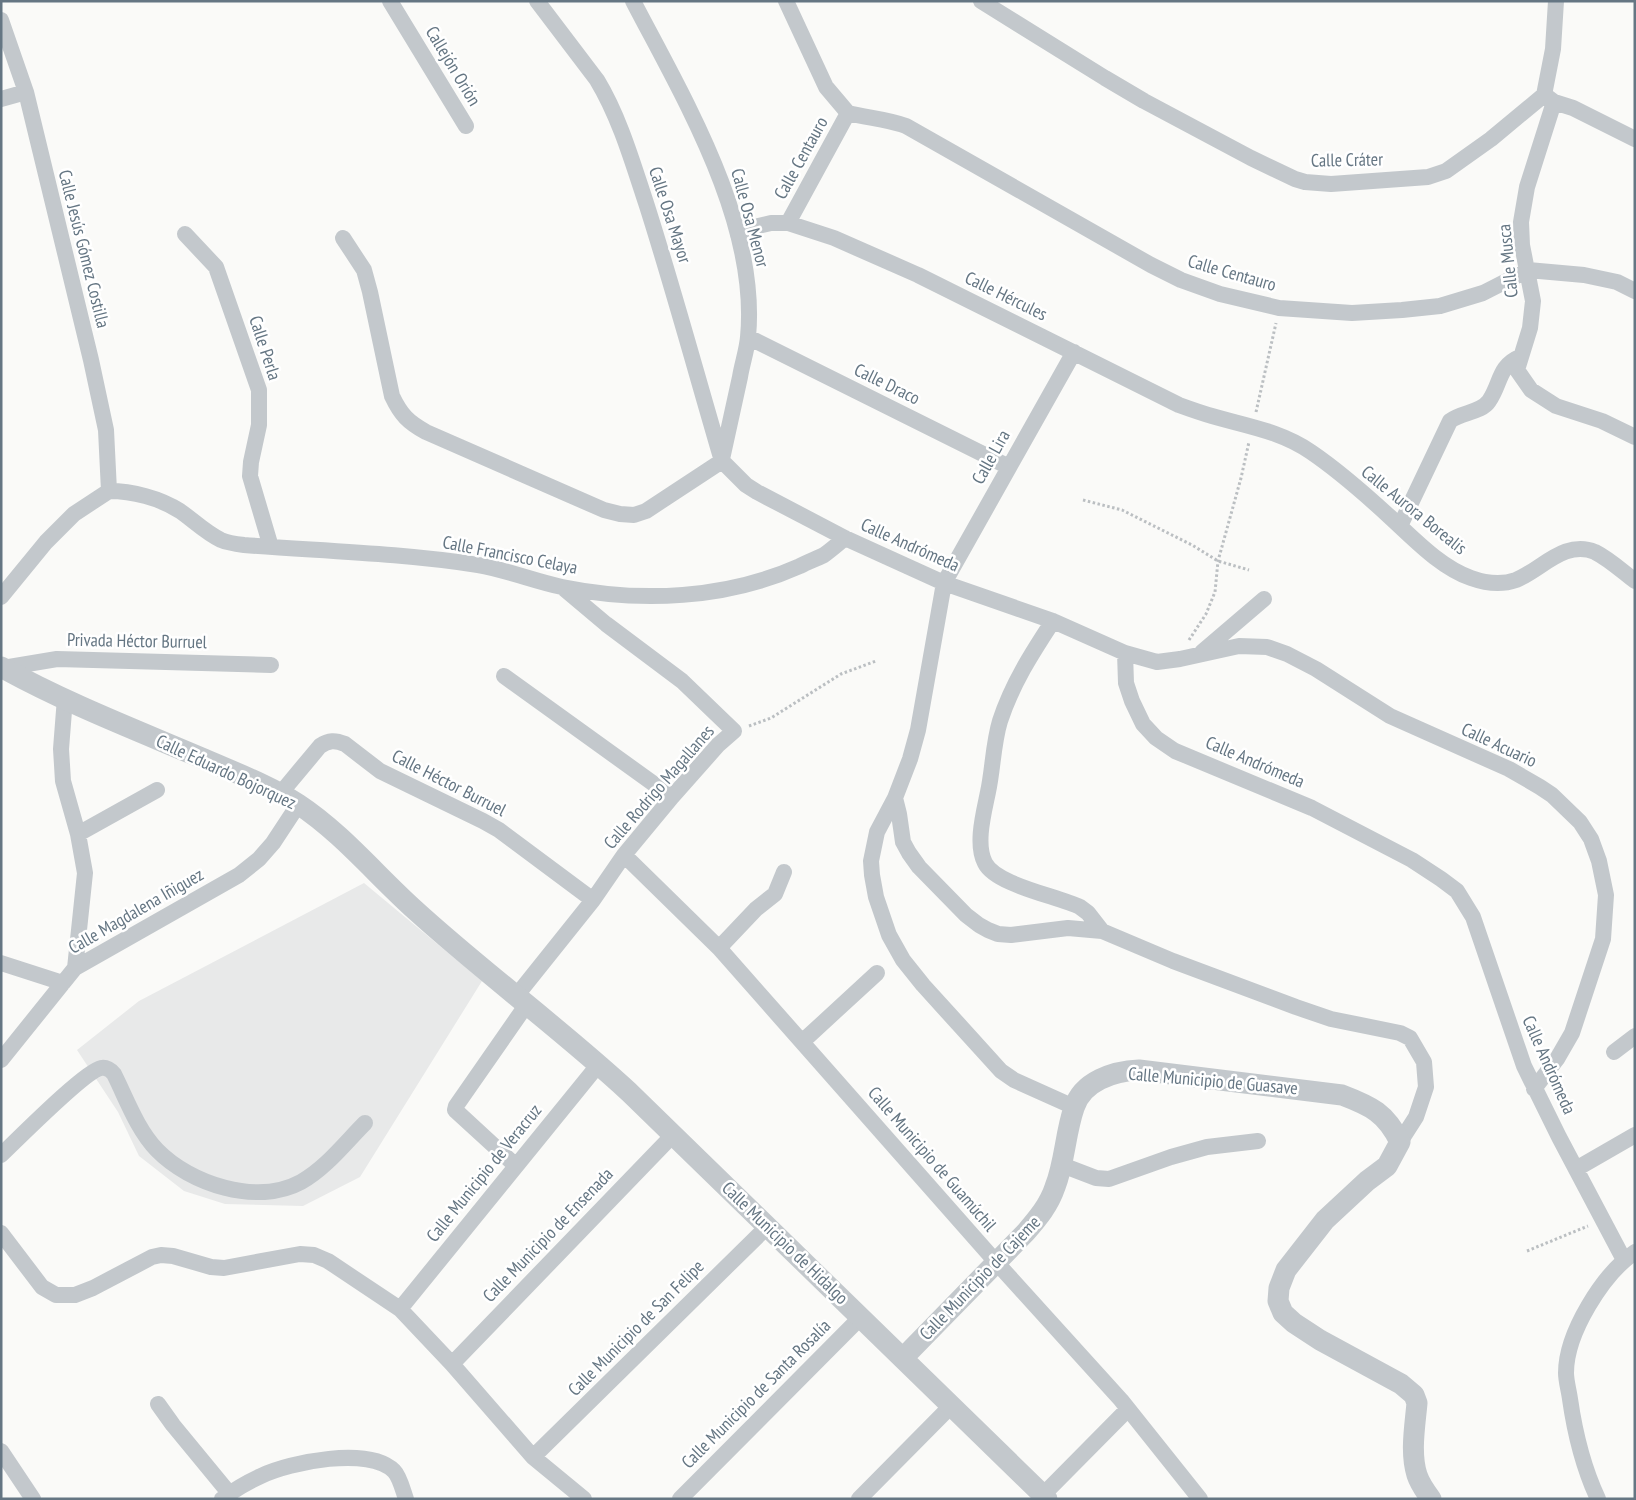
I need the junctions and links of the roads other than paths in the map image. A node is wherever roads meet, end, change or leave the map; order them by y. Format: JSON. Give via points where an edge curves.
{"nodes":[{"id":1,"x":390,"y":1,"type":"edge"},
{"id":2,"x":537,"y":1,"type":"edge"},
{"id":3,"x":633,"y":1,"type":"edge"},
{"id":4,"x":786,"y":1,"type":"edge"},
{"id":5,"x":981,"y":1,"type":"edge"},
{"id":6,"x":1556,"y":1,"type":"edge"},
{"id":7,"x":1,"y":20,"type":"edge"},
{"id":8,"x":26,"y":92,"type":"junction"},
{"id":9,"x":1549,"y":98,"type":"junction"},
{"id":10,"x":1,"y":99,"type":"edge"},
{"id":11,"x":848,"y":113,"type":"junction"},
{"id":12,"x":466,"y":126,"type":"dead end"},
{"id":13,"x":1635,"y":139,"type":"edge"},
{"id":14,"x":788,"y":222,"type":"junction"},
{"id":15,"x":185,"y":234,"type":"dead end"},
{"id":16,"x":738,"y":235,"type":"junction"},
{"id":17,"x":343,"y":238,"type":"dead end"},
{"id":18,"x":1528,"y":270,"type":"junction"},
{"id":19,"x":1635,"y":291,"type":"edge"},
{"id":20,"x":748,"y":337,"type":"junction"},
{"id":21,"x":1074,"y":352,"type":"junction"},
{"id":22,"x":1520,"y":357,"type":"junction"},
{"id":23,"x":1252,"y":427,"type":"joint"},
{"id":24,"x":1635,"y":437,"type":"edge"},
{"id":25,"x":722,"y":461,"type":"junction"},
{"id":26,"x":1009,"y":467,"type":"junction"},
{"id":27,"x":109,"y":491,"type":"junction"},
{"id":28,"x":1400,"y":526,"type":"junction"},
{"id":29,"x":845,"y":538,"type":"junction"},
{"id":30,"x":271,"y":547,"type":"junction"},
{"id":31,"x":1635,"y":581,"type":"edge"},
{"id":32,"x":944,"y":583,"type":"junction"},
{"id":33,"x":562,"y":587,"type":"junction"},
{"id":34,"x":1,"y":597,"type":"edge"},
{"id":35,"x":1264,"y":599,"type":"dead end"},
{"id":36,"x":1053,"y":621,"type":"junction"},
{"id":37,"x":1125,"y":653,"type":"junction"},
{"id":38,"x":1201,"y":654,"type":"junction"},
{"id":39,"x":271,"y":664,"type":"dead end"},
{"id":40,"x":2,"y":667,"type":"edge"},
{"id":41,"x":504,"y":676,"type":"dead end"},
{"id":42,"x":64,"y":698,"type":"junction"},
{"id":43,"x":333,"y":741,"type":"joint"},
{"id":44,"x":157,"y":790,"type":"dead end"},
{"id":45,"x":672,"y":797,"type":"junction"},
{"id":46,"x":895,"y":798,"type":"junction"},
{"id":47,"x":289,"y":799,"type":"junction"},
{"id":48,"x":78,"y":834,"type":"junction"},
{"id":49,"x":624,"y":855,"type":"junction"},
{"id":50,"x":784,"y":872,"type":"dead end"},
{"id":51,"x":593,"y":900,"type":"junction"},
{"id":52,"x":1102,"y":931,"type":"junction"},
{"id":53,"x":719,"y":948,"type":"junction"},
{"id":54,"x":1,"y":963,"type":"edge"},
{"id":55,"x":75,"y":968,"type":"junction"},
{"id":56,"x":876,"y":974,"type":"dead end"},
{"id":57,"x":63,"y":983,"type":"junction"},
{"id":58,"x":522,"y":999,"type":"junction"},
{"id":59,"x":1635,"y":1036,"type":"edge"},
{"id":60,"x":802,"y":1042,"type":"junction"},
{"id":61,"x":1614,"y":1052,"type":"dead end"},
{"id":62,"x":1,"y":1060,"type":"edge"},
{"id":63,"x":599,"y":1064,"type":"junction"},
{"id":64,"x":1534,"y":1089,"type":"junction"},
{"id":65,"x":1074,"y":1107,"type":"junction"},
{"id":66,"x":365,"y":1123,"type":"dead end"},
{"id":67,"x":673,"y":1135,"type":"junction"},
{"id":68,"x":1635,"y":1135,"type":"edge"},
{"id":69,"x":1258,"y":1141,"type":"dead end"},
{"id":70,"x":1400,"y":1142,"type":"junction"},
{"id":71,"x":1,"y":1155,"type":"edge"},
{"id":72,"x":1062,"y":1165,"type":"junction"},
{"id":73,"x":516,"y":1166,"type":"junction"},
{"id":74,"x":1576,"y":1169,"type":"junction"},
{"id":75,"x":768,"y":1226,"type":"junction"},
{"id":76,"x":1,"y":1233,"type":"edge"},
{"id":77,"x":1629,"y":1256,"type":"edge"},
{"id":78,"x":996,"y":1262,"type":"junction"},
{"id":79,"x":400,"y":1308,"type":"junction"},
{"id":80,"x":861,"y":1317,"type":"junction"},
{"id":81,"x":903,"y":1358,"type":"junction"},
{"id":82,"x":452,"y":1364,"type":"junction"},
{"id":83,"x":158,"y":1404,"type":"dead end"},
{"id":84,"x":952,"y":1405,"type":"junction"},
{"id":85,"x":1128,"y":1409,"type":"junction"},
{"id":86,"x":1,"y":1451,"type":"edge"},
{"id":87,"x":533,"y":1458,"type":"junction"},
{"id":88,"x":225,"y":1496,"type":"edge"},
{"id":89,"x":572,"y":1496,"type":"edge"},
{"id":90,"x":1043,"y":1498,"type":"edge"},
{"id":91,"x":33,"y":1499,"type":"edge"},
{"id":92,"x":406,"y":1499,"type":"edge"},
{"id":93,"x":680,"y":1499,"type":"edge"},
{"id":94,"x":859,"y":1499,"type":"edge"},
{"id":95,"x":1200,"y":1499,"type":"edge"},
{"id":96,"x":1430,"y":1499,"type":"edge"},
{"id":97,"x":1598,"y":1499,"type":"edge"}],
"edges":[{"from":1,"to":12,"type":"street","name":"Callejón Orión"},
{"from":2,"to":25,"type":"street","name":"Calle Osa Mayor","via":[[603,90],[621,132],[657,240]]},
{"from":3,"to":16,"type":"street","name":"Calle Osa Menor","via":[[716,166]]},
{"from":4,"to":11,"type":"street","name":"Calle Centauro","via":[[826,87]]},
{"from":5,"to":9,"type":"street","name":"Calle Cráter","via":[[1144,101],[1251,158],[1305,182],[1331,184],[1428,177],[1446,172]]},
{"from":6,"to":9,"type":"street","name":"Calle Musca"},
{"from":7,"to":8,"type":"street","name":"Calle Jesús Gómez Costilla"},
{"from":8,"to":10,"type":"street"},
{"from":8,"to":27,"type":"street","name":"Calle Jesús Gómez Costilla","via":[[106,430]]},
{"from":9,"to":13,"type":"street"},
{"from":9,"to":18,"type":"street","name":"Calle Musca","via":[[1521,222]]},
{"from":11,"to":14,"type":"street","name":"Calle Centauro"},
{"from":11,"to":18,"type":"street","name":"Calle Centauro","via":[[906,126],[1181,280],[1220,294],[1279,308],[1352,313],[1440,306],[1483,293]]},
{"from":14,"to":16,"type":"street","name":"Calle Hércules","via":[[754,227]]},
{"from":14,"to":21,"type":"street","name":"Calle Hércules","via":[[834,238],[918,275]]},
{"from":15,"to":30,"type":"street","name":"Calle Perla","via":[[216,267],[259,390],[259,425],[250,476]]},
{"from":16,"to":20,"type":"street","name":"Calle Osa Menor","via":[[746,269]]},
{"from":17,"to":25,"type":"street","via":[[364,270],[392,396],[399,411],[426,432],[533,480],[620,514],[634,515],[646,510]]},
{"from":18,"to":19,"type":"street","via":[[1584,275],[1617,282]]},
{"from":18,"to":22,"type":"street","name":"Calle Musca","via":[[1533,301],[1530,328]]},
{"from":20,"to":25,"type":"street","name":"Calle Osa Menor"},
{"from":20,"to":26,"type":"street","name":"Calle Draco"},
{"from":21,"to":23,"type":"street","name":"Calle Hércules","via":[[1179,405]]},
{"from":21,"to":26,"type":"street","name":"Calle Lira"},
{"from":22,"to":24,"type":"street","name":"Calle Musca","via":[[1517,370],[1531,390],[1556,406],[1602,421]]},
{"from":22,"to":28,"type":"street","via":[[1506,366],[1490,401],[1450,421]]},
{"from":23,"to":28,"type":"street","name":"Calle Aurora Borealis","via":[[1279,434],[1312,452]]},
{"from":25,"to":29,"type":"street","name":"Calle Andrómeda","via":[[757,492]]},
{"from":26,"to":32,"type":"street","name":"Calle Lira"},
{"from":27,"to":30,"type":"street","name":"Calle Francisco Celaya","via":[[134,493],[168,504],[221,540]]},
{"from":27,"to":34,"type":"street","via":[[74,514],[46,542]]},
{"from":28,"to":31,"type":"street","name":"Calle Aurora Borealis","via":[[1450,567],[1487,582],[1515,580],[1573,549],[1594,552]]},
{"from":29,"to":32,"type":"street","name":"Calle Andrómeda"},
{"from":29,"to":33,"type":"street","name":"Calle Francisco Celaya","via":[[824,555],[785,572],[746,585],[706,593],[630,595]]},
{"from":30,"to":33,"type":"street","name":"Calle Francisco Celaya","via":[[472,564]]},
{"from":32,"to":36,"type":"street","name":"Calle Andrómeda"},
{"from":32,"to":46,"type":"street","via":[[918,730]]},
{"from":33,"to":45,"type":"street","name":"Calle Rodrigo Magallanes","via":[[682,681],[734,731]]},
{"from":35,"to":38,"type":"street"},
{"from":36,"to":37,"type":"street","name":"Calle Andrómeda"},
{"from":36,"to":52,"type":"street","via":[[1016,680],[999,723],[982,823],[981,850],[985,863],[1000,878],[1080,907]]},
{"from":37,"to":38,"type":"street","name":"Calle Acuario","via":[[1157,662]]},
{"from":37,"to":64,"type":"street","name":"Calle Andrómeda","via":[[1126,683],[1132,701],[1143,724],[1156,738],[1175,751],[1312,808],[1412,860],[1457,891],[1473,917],[1509,1026]]},
{"from":38,"to":64,"type":"street","name":"Calle Acuario","via":[[1239,646],[1267,647],[1287,654],[1390,716],[1540,786],[1580,822],[1592,839],[1605,886],[1603,939],[1572,1033]]},
{"from":39,"to":40,"type":"street","name":"Privada Héctor Burruel","via":[[57,659]]},
{"from":40,"to":42,"type":"street","name":"Calle Eduardo Bojorquez"},
{"from":41,"to":45,"type":"street"},
{"from":42,"to":47,"type":"street","name":"Calle Eduardo Bojorquez"},
{"from":42,"to":48,"type":"street","via":[[63,781]]},
{"from":43,"to":47,"type":"street","name":"Calle Magdalena Iñiguez","via":[[320,746]]},
{"from":43,"to":51,"type":"street","name":"Calle Héctor Burruel","via":[[345,744],[380,771],[499,830]]},
{"from":44,"to":48,"type":"street"},
{"from":45,"to":49,"type":"street","name":"Calle Rodrigo Magallanes"},
{"from":46,"to":52,"type":"street","via":[[903,842],[909,854],[939,888],[979,925],[1011,936],[1068,928]]},
{"from":46,"to":65,"type":"street","via":[[877,832],[871,860],[879,904],[889,935],[903,960],[1001,1071]]},
{"from":47,"to":55,"type":"street","name":"Calle Magdalena Iñiguez","via":[[278,836],[264,854],[239,875]]},
{"from":47,"to":58,"type":"street","name":"Calle Eduardo Bojorquez","via":[[332,831],[415,910]]},
{"from":48,"to":55,"type":"street","via":[[86,873]]},
{"from":49,"to":51,"type":"street","name":"Calle Rodrigo Magallanes"},
{"from":49,"to":53,"type":"street","name":"Calle Municipio de Guamúchil"},
{"from":50,"to":53,"type":"street","via":[[775,894]]},
{"from":51,"to":58,"type":"street","name":"Calle Rodrigo Magallanes"},
{"from":52,"to":70,"type":"street","via":[[1296,1007],[1410,1038],[1424,1062],[1426,1087],[1416,1118]]},
{"from":53,"to":60,"type":"street","name":"Calle Municipio de Guamúchil"},
{"from":54,"to":57,"type":"street"},
{"from":55,"to":57,"type":"street","name":"Calle Magdalena Iñiguez"},
{"from":56,"to":60,"type":"street"},
{"from":57,"to":62,"type":"street","name":"Calle Magdalena Iñiguez"},
{"from":58,"to":63,"type":"street","name":"Calle Municipio de Hidalgo"},
{"from":58,"to":73,"type":"street","name":"Calle Rodrigo Magallanes","via":[[455,1110]]},
{"from":59,"to":61,"type":"street"},
{"from":60,"to":78,"type":"street","name":"Calle Municipio de Guamúchil"},
{"from":63,"to":67,"type":"street","name":"Calle Municipio de Hidalgo"},
{"from":63,"to":73,"type":"street","name":"Calle Municipio de Veracruz"},
{"from":64,"to":74,"type":"street","name":"Calle Andrómeda"},
{"from":65,"to":70,"type":"street","name":"Calle Municipio de Guasave","via":[[1085,1090],[1096,1082],[1125,1070],[1139,1070],[1342,1094],[1379,1114],[1392,1125]]},
{"from":65,"to":72,"type":"street","name":"Calle Municipio de Cajeme"},
{"from":66,"to":71,"type":"street","via":[[316,1172],[299,1183],[253,1193],[225,1189],[180,1168],[158,1151],[141,1130],[114,1074],[102,1068],[84,1078]]},
{"from":67,"to":75,"type":"street","name":"Calle Municipio de Hidalgo"},
{"from":67,"to":82,"type":"street","name":"Calle Municipio de Ensenada"},
{"from":68,"to":74,"type":"street"},
{"from":69,"to":72,"type":"street","via":[[1207,1147],[1109,1179],[1096,1178]]},
{"from":70,"to":96,"type":"street","via":[[1387,1166],[1325,1220],[1286,1270],[1278,1301],[1282,1313],[1294,1323],[1401,1384],[1414,1395],[1417,1403],[1416,1473]]},
{"from":72,"to":78,"type":"street","name":"Calle Municipio de Cajeme","via":[[1053,1194],[1040,1216]]},
{"from":73,"to":79,"type":"street","name":"Calle Municipio de Veracruz"},
{"from":74,"to":77,"type":"street","name":"Calle Andrómeda","via":[[1602,1220]]},
{"from":75,"to":80,"type":"street","name":"Calle Municipio de Hidalgo"},
{"from":75,"to":87,"type":"street","name":"Calle Municipio de San Felipe"},
{"from":76,"to":79,"type":"street","via":[[42,1287],[56,1295],[84,1292],[161,1255],[224,1268],[300,1254],[328,1260]]},
{"from":77,"to":97,"type":"street","via":[[1589,1306],[1574,1335],[1568,1357],[1566,1373],[1574,1422],[1581,1454]]},
{"from":78,"to":81,"type":"street","name":"Calle Municipio de Cajeme"},
{"from":78,"to":85,"type":"street","name":"Calle Municipio de Guamúchil"},
{"from":79,"to":82,"type":"street"},
{"from":80,"to":81,"type":"street","name":"Calle Municipio de Hidalgo"},
{"from":80,"to":93,"type":"street","name":"Calle Municipio de Santa Rosalía"},
{"from":81,"to":84,"type":"street","name":"Calle Municipio de Hidalgo"},
{"from":82,"to":87,"type":"street"},
{"from":83,"to":88,"type":"street"},
{"from":84,"to":90,"type":"street","name":"Calle Municipio de Hidalgo"},
{"from":84,"to":94,"type":"street"},
{"from":85,"to":90,"type":"street"},
{"from":85,"to":95,"type":"street","name":"Calle Municipio de Guamúchil"},
{"from":86,"to":91,"type":"street"},
{"from":87,"to":89,"type":"street"},
{"from":88,"to":92,"type":"street","via":[[262,1475],[299,1464],[360,1459],[386,1464],[395,1472]]}]}
